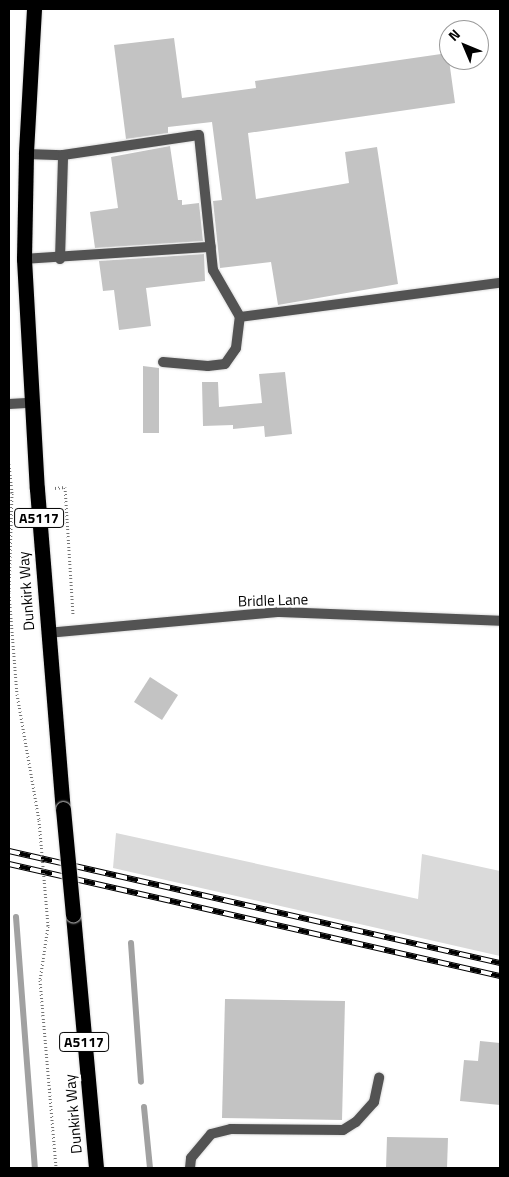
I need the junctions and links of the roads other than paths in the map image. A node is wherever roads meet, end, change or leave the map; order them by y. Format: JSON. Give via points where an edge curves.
{"nodes":[{"id":1,"x":34,"y":9,"type":"edge"},
{"id":2,"x":26,"y":154,"type":"junction"},
{"id":3,"x":63,"y":155,"type":"junction"},
{"id":4,"x":211,"y":247,"type":"junction"},
{"id":5,"x":60,"y":258,"type":"junction"},
{"id":6,"x":24,"y":259,"type":"junction"},
{"id":7,"x":500,"y":283,"type":"edge"},
{"id":8,"x":240,"y":317,"type":"junction"},
{"id":9,"x":163,"y":362,"type":"dead end"},
{"id":10,"x":32,"y":403,"type":"junction"},
{"id":11,"x":9,"y":404,"type":"edge"},
{"id":12,"x":500,"y":621,"type":"edge"},
{"id":13,"x":47,"y":633,"type":"junction"},
{"id":14,"x":379,"y":1078,"type":"dead end"},
{"id":15,"x":96,"y":1168,"type":"edge"},
{"id":16,"x":190,"y":1168,"type":"edge"}],
"edges":[{"from":1,"to":2,"type":"highway","name":"Dunkirk Way","number":"A5117"},
{"from":2,"to":3,"type":"street"},
{"from":2,"to":6,"type":"highway","name":"Dunkirk Way","number":"A5117"},
{"from":3,"to":4,"type":"street","via":[[199,135]]},
{"from":3,"to":5,"type":"street"},
{"from":4,"to":5,"type":"street"},
{"from":4,"to":8,"type":"street","via":[[213,270]]},
{"from":5,"to":6,"type":"street"},
{"from":6,"to":10,"type":"highway","name":"Dunkirk Way","number":"A5117"},
{"from":7,"to":8,"type":"street"},
{"from":8,"to":9,"type":"street","via":[[236,348],[225,364],[208,366]]},
{"from":10,"to":11,"type":"street"},
{"from":10,"to":13,"type":"highway","name":"Dunkirk Way","number":"A5117"},
{"from":12,"to":13,"type":"street","name":"Bridle Lane","via":[[280,612]]},
{"from":13,"to":15,"type":"highway","name":"Dunkirk Way","number":"A5117","bridge":true},
{"from":14,"to":16,"type":"street","via":[[374,1102],[356,1122],[342,1130],[231,1129],[211,1134],[191,1158]]}]}
